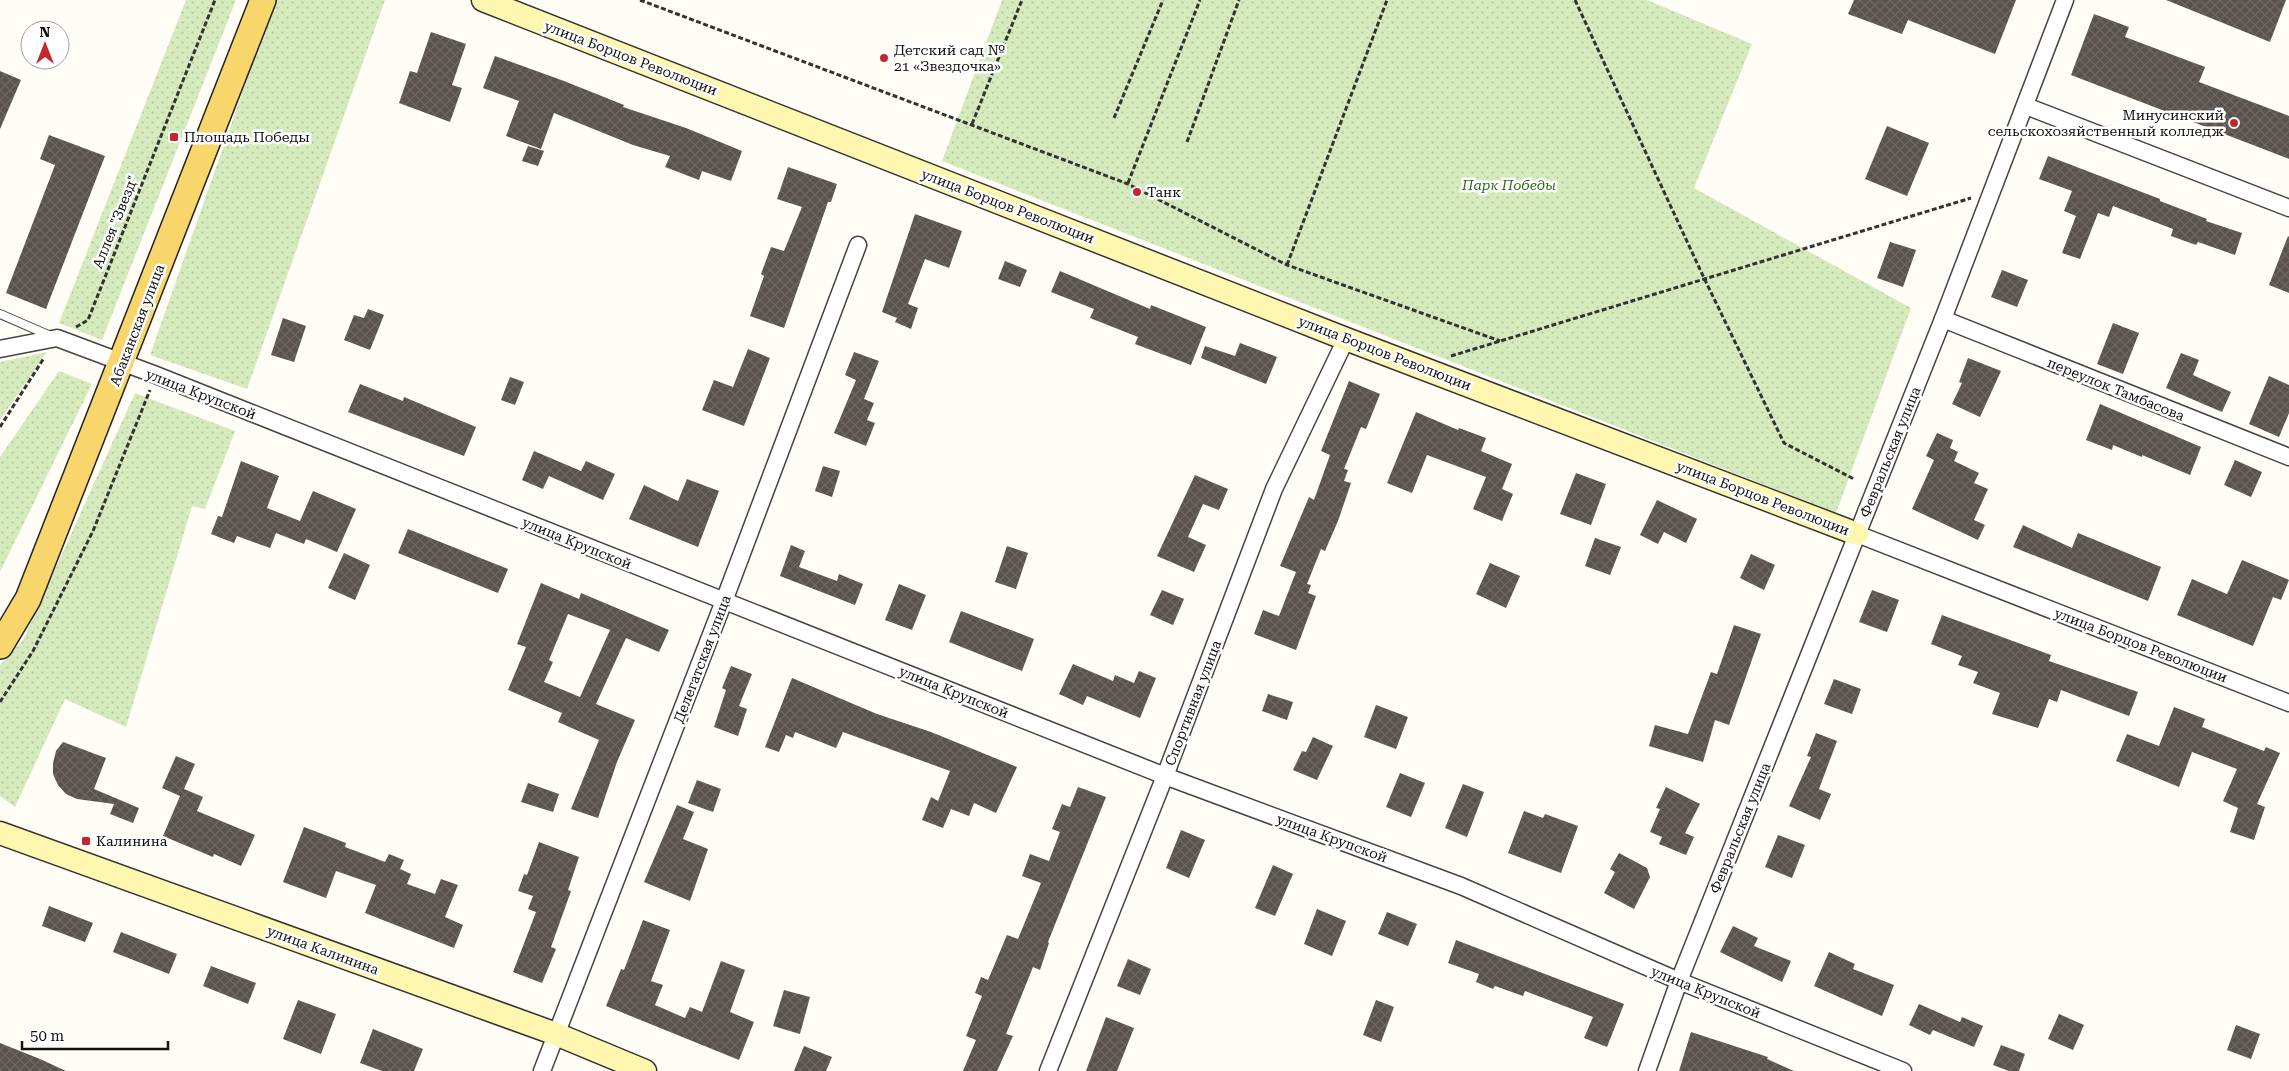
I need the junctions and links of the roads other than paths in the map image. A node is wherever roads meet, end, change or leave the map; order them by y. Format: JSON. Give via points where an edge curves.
{"nodes":[{"id":1,"x":263,"y":0,"type":"edge"},
{"id":2,"x":483,"y":0,"type":"edge"},
{"id":3,"x":2065,"y":0,"type":"edge"},
{"id":4,"x":2026,"y":106,"type":"junction"},
{"id":5,"x":2289,"y":208,"type":"edge"},
{"id":6,"x":858,"y":246,"type":"dead end"},
{"id":7,"x":0,"y":314,"type":"edge"},
{"id":8,"x":1943,"y":319,"type":"junction"},
{"id":9,"x":57,"y":338,"type":"junction"},
{"id":10,"x":1346,"y":339,"type":"junction"},
{"id":11,"x":0,"y":349,"type":"edge"},
{"id":12,"x":122,"y":364,"type":"junction"},
{"id":13,"x":2289,"y":457,"type":"edge"},
{"id":14,"x":1858,"y":534,"type":"junction"},
{"id":15,"x":724,"y":601,"type":"junction"},
{"id":16,"x":0,"y":646,"type":"edge"},
{"id":17,"x":2289,"y":703,"type":"edge"},
{"id":18,"x":1165,"y":776,"type":"junction"},
{"id":19,"x":0,"y":833,"type":"edge"},
{"id":20,"x":1679,"y":982,"type":"junction"},
{"id":21,"x":556,"y":1034,"type":"junction"},
{"id":22,"x":542,"y":1071,"type":"edge"},
{"id":23,"x":646,"y":1071,"type":"edge"},
{"id":24,"x":1048,"y":1071,"type":"edge"},
{"id":25,"x":1647,"y":1071,"type":"edge"},
{"id":26,"x":1903,"y":1071,"type":"edge"}],
"edges":[{"from":1,"to":12,"type":"main road","name":"Абаканская улица"},
{"from":2,"to":10,"type":"street","name":"улица Борцов Революции"},
{"from":3,"to":4,"type":"street","name":"Февральская улица"},
{"from":4,"to":5,"type":"street"},
{"from":4,"to":8,"type":"street","name":"Февральская улица"},
{"from":6,"to":15,"type":"street","name":"Делегатская улица"},
{"from":7,"to":9,"type":"lane"},
{"from":8,"to":13,"type":"street","name":"переулок Тамбасова"},
{"from":8,"to":14,"type":"street","name":"Февральская улица"},
{"from":9,"to":11,"type":"street"},
{"from":9,"to":12,"type":"street","name":"улица Крупской"},
{"from":10,"to":14,"type":"street","name":"улица Борцов Революции"},
{"from":10,"to":18,"type":"street","name":"Спортивная улица","via":[[1274,489]]},
{"from":12,"to":15,"type":"street","name":"улица Крупской"},
{"from":12,"to":16,"type":"main road","name":"Абаканская улица","via":[[28,599]]},
{"from":14,"to":17,"type":"street","name":"улица Борцов Революции"},
{"from":14,"to":20,"type":"street","name":"Февральская улица"},
{"from":15,"to":18,"type":"street","name":"улица Крупской"},
{"from":15,"to":21,"type":"street","name":"Делегатская улица"},
{"from":18,"to":20,"type":"street","name":"улица Крупской","via":[[1460,886]]},
{"from":18,"to":24,"type":"street","name":"Спортивная улица"},
{"from":19,"to":21,"type":"street","name":"улица Калинина"},
{"from":20,"to":25,"type":"street","name":"Февральская улица"},
{"from":20,"to":26,"type":"street","name":"улица Крупской"},
{"from":21,"to":22,"type":"street","name":"Делегатская улица"},
{"from":21,"to":23,"type":"street","name":"улица Калинина"}]}
